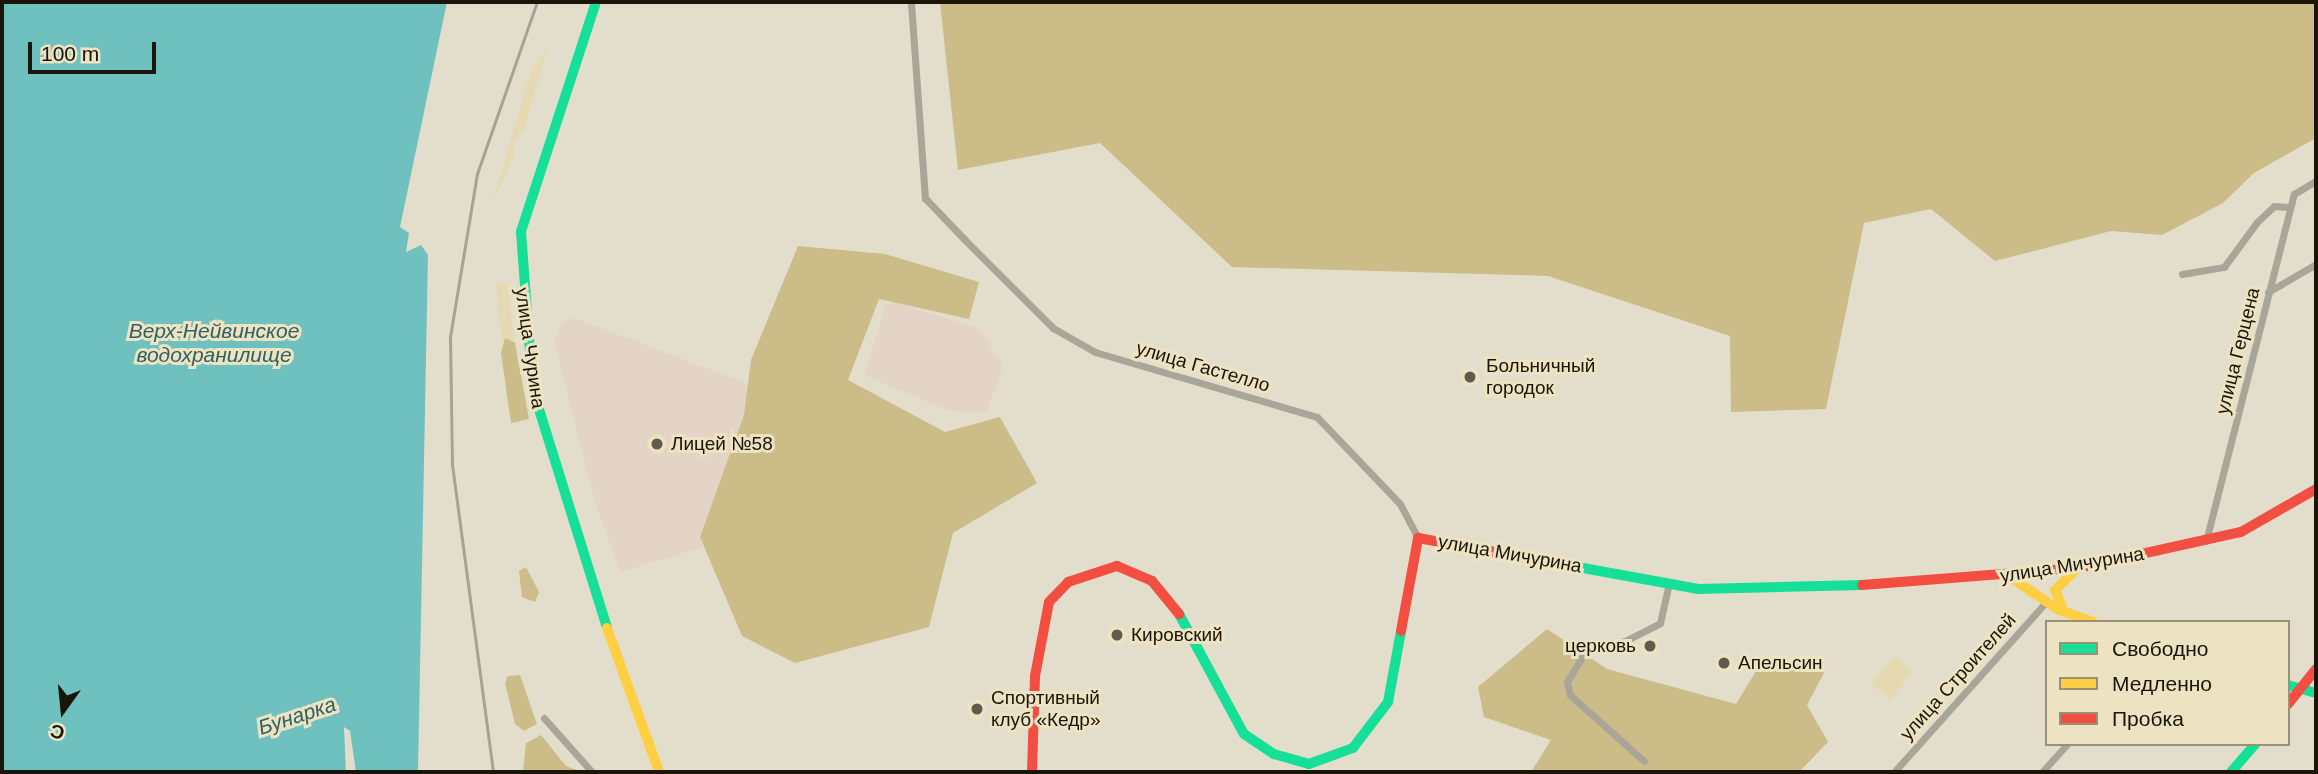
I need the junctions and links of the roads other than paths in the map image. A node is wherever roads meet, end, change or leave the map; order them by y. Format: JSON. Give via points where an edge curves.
{"nodes":[{"id":1,"x":596,"y":2,"type":"edge"},
{"id":2,"x":911,"y":3,"type":"edge"},
{"id":3,"x":2316,"y":181,"type":"edge"},
{"id":4,"x":2290,"y":207,"type":"junction"},
{"id":5,"x":2316,"y":264,"type":"edge"},
{"id":6,"x":2182,"y":274,"type":"dead end"},
{"id":7,"x":2268,"y":292,"type":"junction"},
{"id":8,"x":2316,"y":489,"type":"edge"},
{"id":9,"x":1418,"y":538,"type":"junction"},
{"id":10,"x":2206,"y":541,"type":"junction"},
{"id":11,"x":2078,"y":568,"type":"junction"},
{"id":12,"x":2011,"y":577,"type":"junction"},
{"id":13,"x":1669,"y":583,"type":"junction"},
{"id":14,"x":2046,"y":602,"type":"junction"},
{"id":15,"x":2067,"y":612,"type":"junction"},
{"id":16,"x":2088,"y":620,"type":"edge"},
{"id":17,"x":2316,"y":669,"type":"edge"},
{"id":18,"x":2290,"y":685,"type":"edge"},
{"id":19,"x":2301,"y":688,"type":"junction"},
{"id":20,"x":2316,"y":693,"type":"edge"},
{"id":21,"x":2290,"y":702,"type":"edge"},
{"id":22,"x":544,"y":718,"type":"dead end"},
{"id":23,"x":2065,"y":746,"type":"edge"},
{"id":24,"x":2253,"y":746,"type":"edge"},
{"id":25,"x":1644,"y":761,"type":"dead end"},
{"id":26,"x":592,"y":772,"type":"edge"},
{"id":27,"x":659,"y":772,"type":"edge"},
{"id":28,"x":1032,"y":772,"type":"edge"},
{"id":29,"x":1894,"y":772,"type":"edge"},
{"id":30,"x":2042,"y":772,"type":"edge"},
{"id":31,"x":2231,"y":772,"type":"edge"}],
"edges":[{"from":1,"to":27,"type":"street","name":"улица Чурина","via":[[531,193],[520,277],[540,417]]},
{"from":2,"to":9,"type":"street","name":"улица Гастелло","via":[[925,198],[1053,328],[1095,352],[1317,417],[1400,504]]},
{"from":3,"to":4,"type":"street","name":"улица Герцена","via":[[2294,194]]},
{"from":4,"to":6,"type":"street","via":[[2274,206],[2224,267]]},
{"from":4,"to":7,"type":"street","name":"улица Герцена"},
{"from":5,"to":7,"type":"street"},
{"from":7,"to":10,"type":"street","name":"улица Герцена"},
{"from":8,"to":10,"type":"street","name":"улица Мичурина","via":[[2241,532]]},
{"from":9,"to":13,"type":"street","name":"улица Мичурина"},
{"from":9,"to":28,"type":"street","name":"улица Мичурина","via":[[1388,702],[1353,748],[1309,765],[1262,748],[1231,714],[1172,600],[1152,581],[1117,566],[1068,582],[1048,603],[1035,676]]},
{"from":10,"to":11,"type":"street","name":"улица Мичурина"},
{"from":11,"to":12,"type":"street","name":"улица Мичурина"},
{"from":11,"to":15,"type":"street","via":[[2056,590],[2055,601]]},
{"from":12,"to":13,"type":"street","name":"улица Мичурина","via":[[1785,591]]},
{"from":12,"to":14,"type":"street"},
{"from":13,"to":25,"type":"street","via":[[1660,623],[1587,649],[1567,682],[1570,695]]},
{"from":14,"to":15,"type":"street"},
{"from":14,"to":29,"type":"street","name":"улица Строителей"},
{"from":15,"to":16,"type":"street"},
{"from":17,"to":19,"type":"street"},
{"from":18,"to":19,"type":"street"},
{"from":19,"to":20,"type":"street"},
{"from":19,"to":21,"type":"street"},
{"from":22,"to":26,"type":"street"},
{"from":23,"to":30,"type":"street"},
{"from":24,"to":31,"type":"street"}]}
